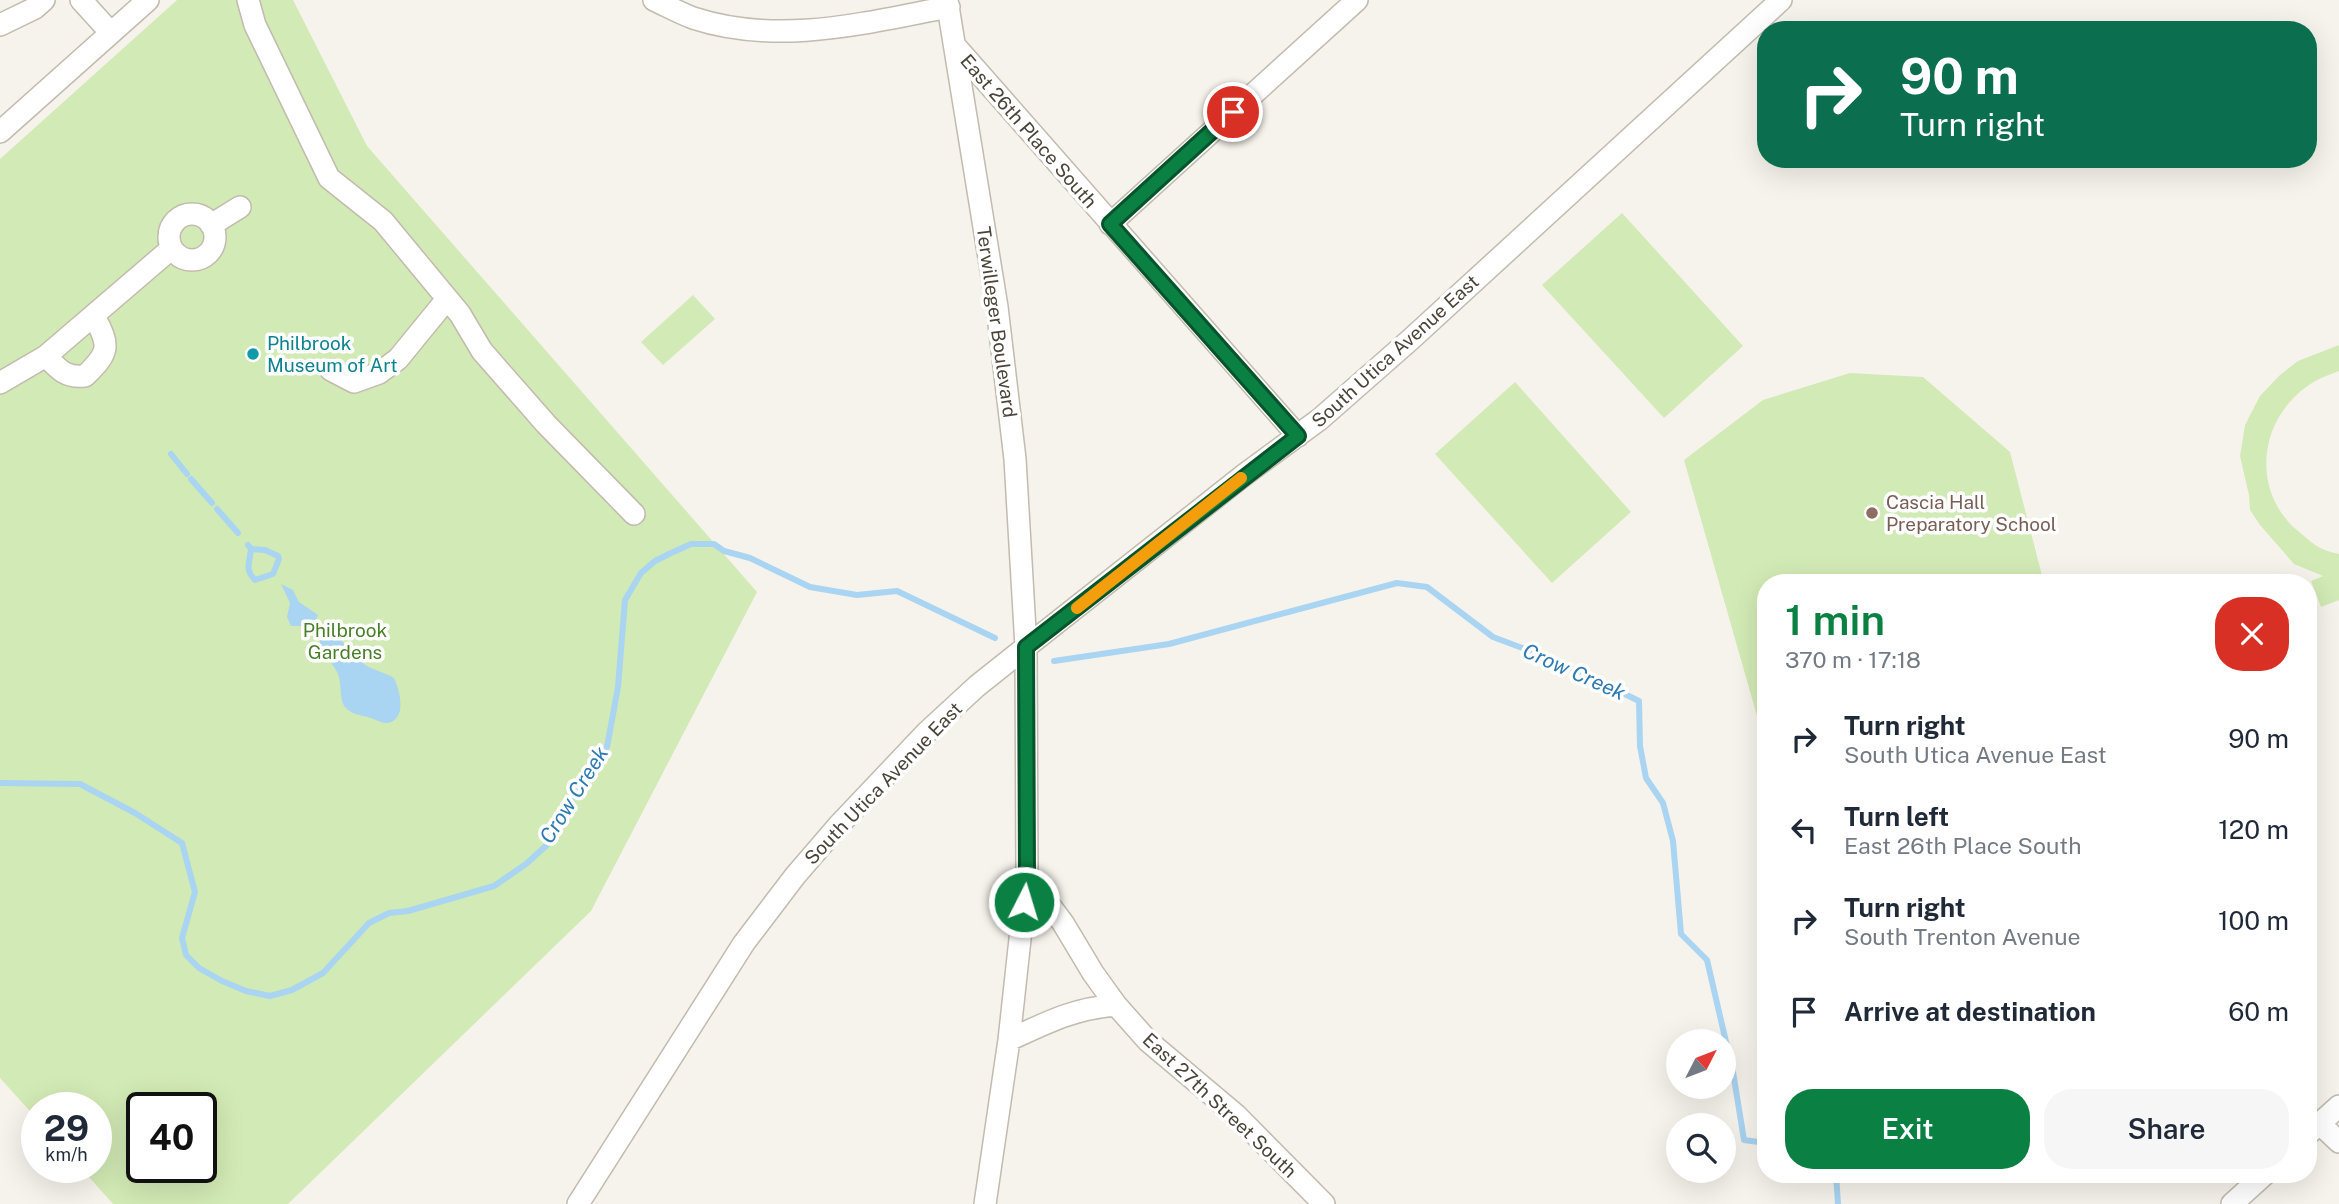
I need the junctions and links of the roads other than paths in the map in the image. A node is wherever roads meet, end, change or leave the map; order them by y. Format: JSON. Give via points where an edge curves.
{"nodes":[{"id":1,"x":44,"y":0,"type":"edge"},
{"id":2,"x":82,"y":0,"type":"edge"},
{"id":3,"x":148,"y":0,"type":"edge"},
{"id":4,"x":248,"y":0,"type":"edge"},
{"id":5,"x":654,"y":0,"type":"edge"},
{"id":6,"x":1357,"y":0,"type":"edge"},
{"id":7,"x":1781,"y":0,"type":"edge"},
{"id":8,"x":948,"y":4,"type":"edge"},
{"id":9,"x":1758,"y":21,"type":"edge"},
{"id":10,"x":1757,"y":22,"type":"edge"},
{"id":11,"x":0,"y":24,"type":"edge"},
{"id":12,"x":111,"y":33,"type":"junction"},
{"id":13,"x":956,"y":47,"type":"junction"},
{"id":14,"x":0,"y":132,"type":"edge"},
{"id":15,"x":240,"y":207,"type":"dead end"},
{"id":16,"x":1110,"y":224,"type":"junction"},
{"id":17,"x":211,"y":225,"type":"junction"},
{"id":18,"x":172,"y":248,"type":"junction"},
{"id":19,"x":447,"y":299,"type":"junction"},
{"id":20,"x":94,"y":316,"type":"junction"},
{"id":21,"x":46,"y":356,"type":"junction"},
{"id":22,"x":331,"y":370,"type":"dead end"},
{"id":23,"x":0,"y":383,"type":"edge"},
{"id":24,"x":1298,"y":436,"type":"junction"},
{"id":25,"x":634,"y":514,"type":"dead end"},
{"id":26,"x":1026,"y":647,"type":"junction"},
{"id":27,"x":1027,"y":875,"type":"junction"},
{"id":28,"x":1116,"y":1005,"type":"junction"},
{"id":29,"x":1009,"y":1040,"type":"junction"},
{"id":30,"x":2339,"y":1106,"type":"edge"},
{"id":31,"x":2317,"y":1126,"type":"edge"},
{"id":32,"x":2317,"y":1131,"type":"edge"},
{"id":33,"x":2339,"y":1142,"type":"edge"},
{"id":34,"x":2254,"y":1183,"type":"edge"},
{"id":35,"x":578,"y":1204,"type":"edge"},
{"id":36,"x":985,"y":1204,"type":"edge"},
{"id":37,"x":1324,"y":1204,"type":"edge"},
{"id":38,"x":2232,"y":1204,"type":"edge"}],
"edges":[{"from":1,"to":11,"type":"street"},
{"from":2,"to":12,"type":"street"},
{"from":3,"to":12,"type":"street"},
{"from":4,"to":19,"type":"street","via":[[255,25],[328,177],[383,221]]},
{"from":5,"to":8,"type":"street","via":[[692,17],[768,32],[837,28]]},
{"from":6,"to":16,"type":"street"},
{"from":7,"to":9,"type":"street","name":"South Utica Avenue East"},
{"from":8,"to":13,"type":"street","name":"Terwilleger Boulevard"},
{"from":10,"to":24,"type":"street","name":"South Utica Avenue East","via":[[1410,340]]},
{"from":12,"to":14,"type":"street"},
{"from":13,"to":16,"type":"street","name":"East 26th Place South"},
{"from":13,"to":26,"type":"street","name":"Terwilleger Boulevard","via":[[1012,432]]},
{"from":15,"to":17,"type":"street"},
{"from":16,"to":24,"type":"street","name":"East 26th Place South"},
{"from":17,"to":18,"type":"street","via":[[204,217],[182,216],[169,233]]},
{"from":17,"to":18,"type":"street","via":[[215,237],[204,256],[189,260]]},
{"from":18,"to":20,"type":"street"},
{"from":19,"to":22,"type":"street","via":[[398,359],[379,373],[354,382]]},
{"from":19,"to":25,"type":"street","via":[[482,351]]},
{"from":20,"to":21,"type":"street"},
{"from":20,"to":21,"type":"street","via":[[106,344],[102,359],[85,376],[61,372]]},
{"from":21,"to":23,"type":"street"},
{"from":24,"to":26,"type":"street","name":"South Utica Avenue East"},
{"from":26,"to":27,"type":"street"},
{"from":26,"to":35,"type":"street","name":"South Utica Avenue East","via":[[926,732],[795,876],[716,985]]},
{"from":27,"to":28,"type":"street","name":"East 27th Street South"},
{"from":27,"to":29,"type":"street"},
{"from":28,"to":29,"type":"street","via":[[1059,1016]]},
{"from":28,"to":37,"type":"street","name":"East 27th Street South","via":[[1148,1041],[1236,1115]]},
{"from":29,"to":36,"type":"street"},
{"from":30,"to":31,"type":"street"},
{"from":32,"to":33,"type":"street"},
{"from":34,"to":38,"type":"street"}]}
